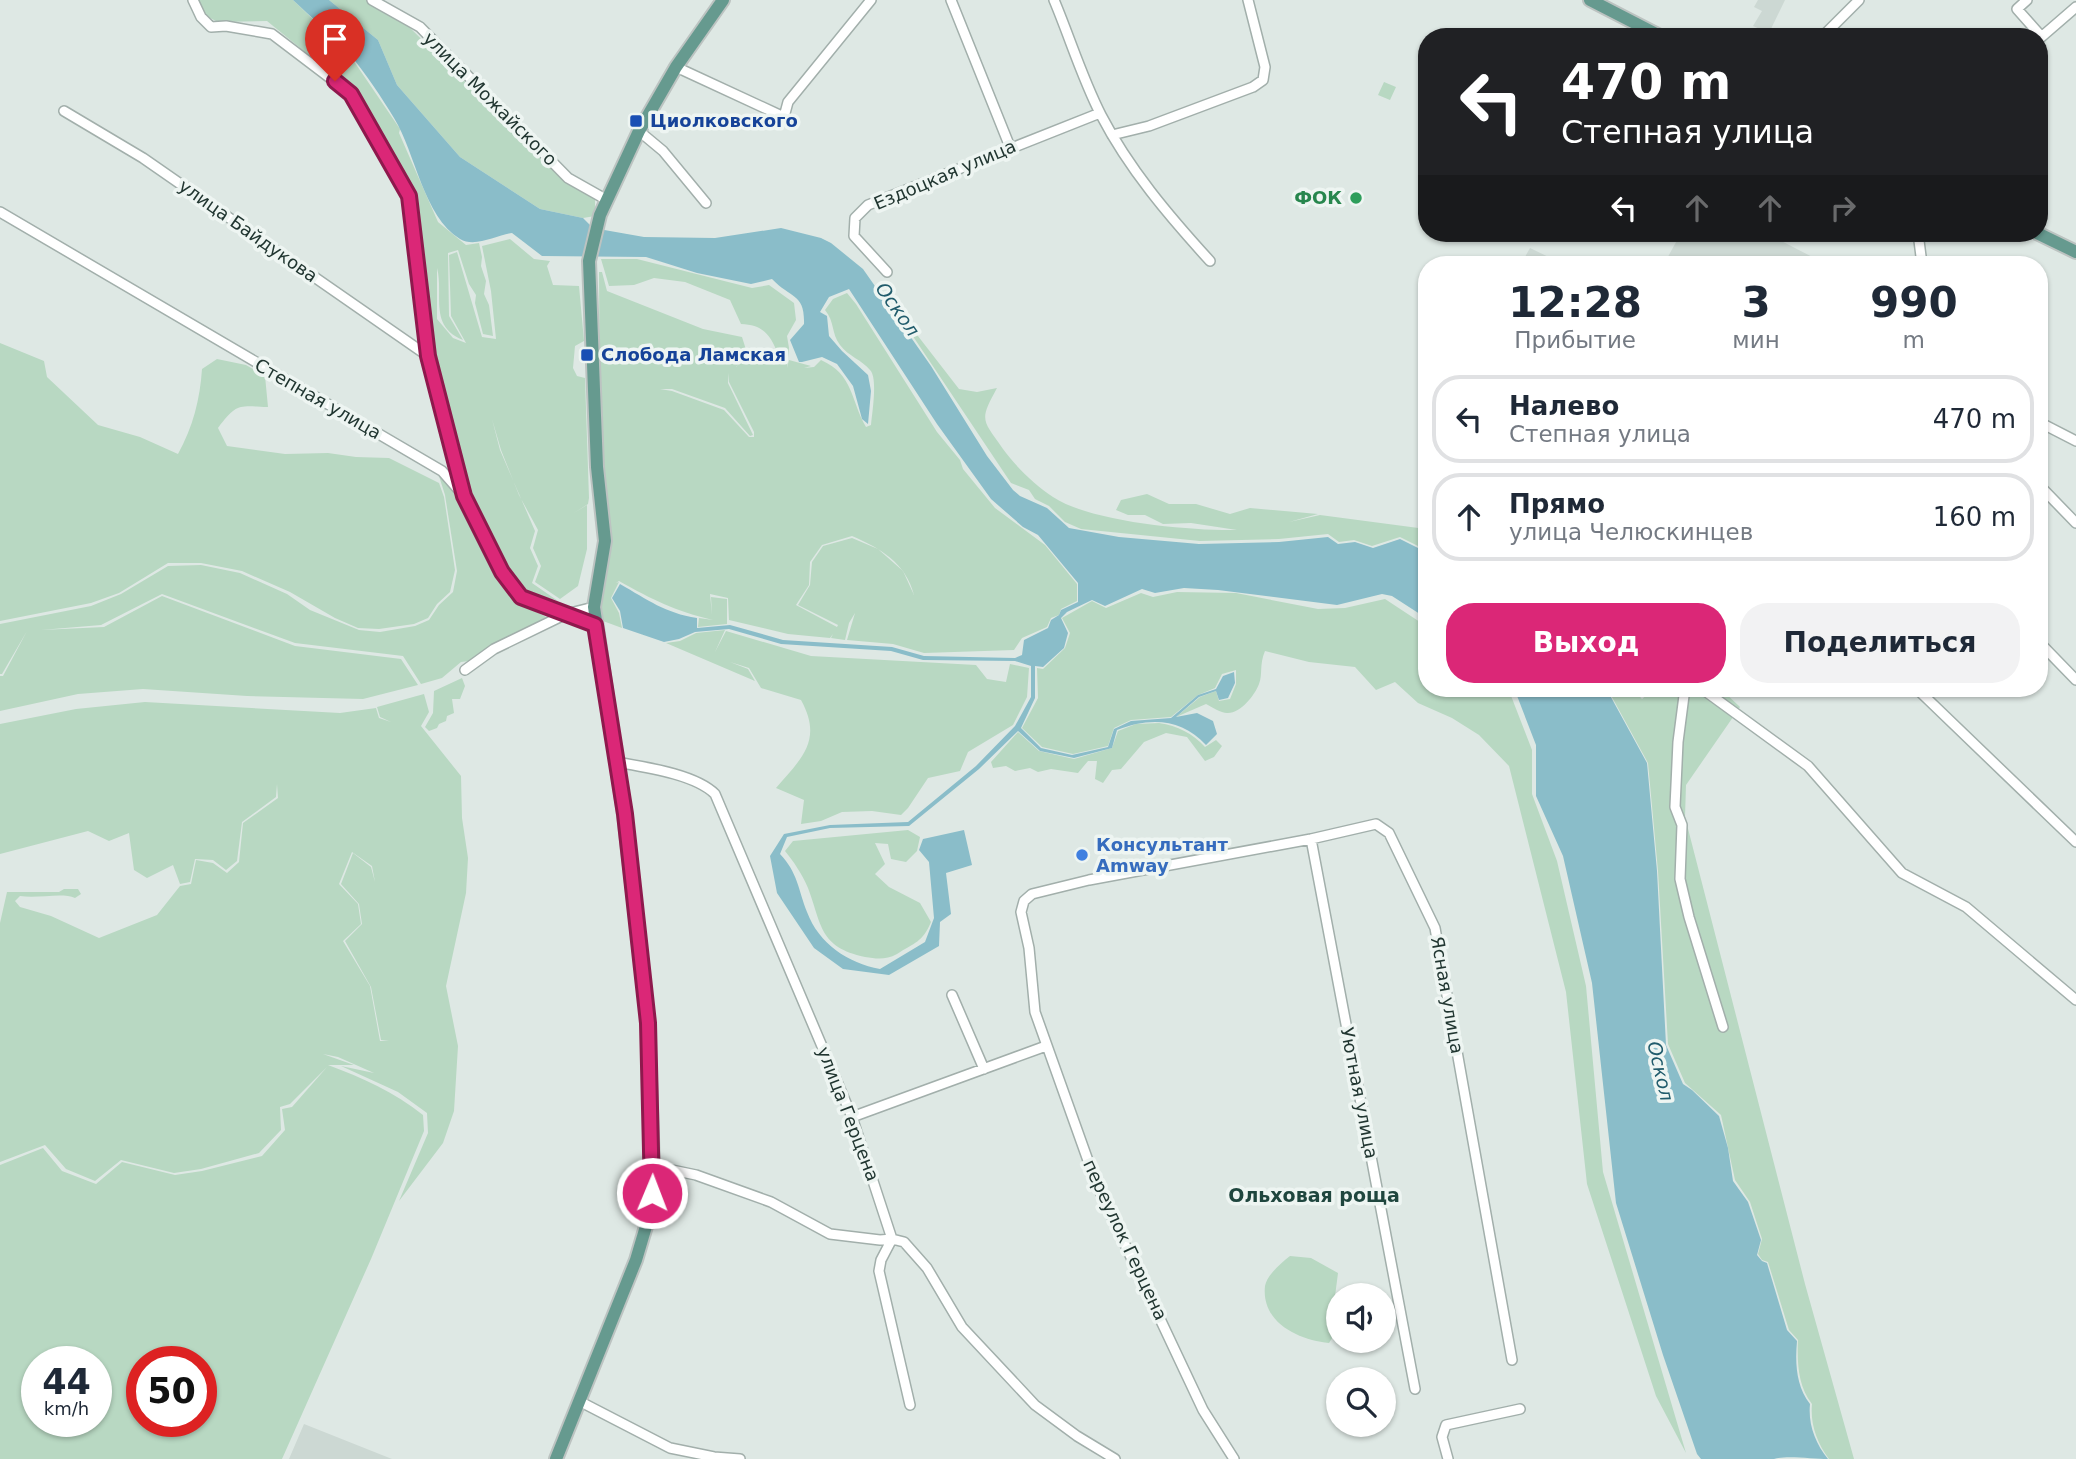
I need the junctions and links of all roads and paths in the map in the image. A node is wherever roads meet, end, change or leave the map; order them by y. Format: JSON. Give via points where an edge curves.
{"nodes":[{"id":1,"x":193,"y":0,"type":"edge"},
{"id":2,"x":372,"y":0,"type":"edge"},
{"id":3,"x":723,"y":0,"type":"edge"},
{"id":4,"x":871,"y":0,"type":"edge"},
{"id":5,"x":951,"y":0,"type":"edge"},
{"id":6,"x":1054,"y":0,"type":"edge"},
{"id":7,"x":1248,"y":0,"type":"edge"},
{"id":8,"x":1590,"y":0,"type":"edge"},
{"id":9,"x":1859,"y":0,"type":"edge"},
{"id":10,"x":2027,"y":0,"type":"edge"},
{"id":11,"x":2076,"y":7,"type":"edge"},
{"id":12,"x":1644,"y":28,"type":"edge"},
{"id":13,"x":1831,"y":28,"type":"edge"},
{"id":14,"x":2032,"y":28,"type":"edge"},
{"id":15,"x":2048,"y":31,"type":"edge"},
{"id":16,"x":676,"y":67,"type":"junction"},
{"id":17,"x":64,"y":111,"type":"dead end"},
{"id":18,"x":1100,"y":113,"type":"junction"},
{"id":19,"x":639,"y":131,"type":"junction"},
{"id":20,"x":1112,"y":135,"type":"junction"},
{"id":21,"x":1010,"y":147,"type":"junction"},
{"id":22,"x":607,"y":200,"type":"junction"},
{"id":23,"x":706,"y":203,"type":"dead end"},
{"id":24,"x":0,"y":212,"type":"edge"},
{"id":25,"x":2048,"y":238,"type":"edge"},
{"id":26,"x":2076,"y":252,"type":"edge"},
{"id":27,"x":1210,"y":261,"type":"dead end"},
{"id":28,"x":887,"y":272,"type":"dead end"},
{"id":29,"x":428,"y":356,"type":"junction"},
{"id":30,"x":2048,"y":426,"type":"edge"},
{"id":31,"x":2076,"y":440,"type":"edge"},
{"id":32,"x":2048,"y":494,"type":"edge"},
{"id":33,"x":464,"y":496,"type":"junction"},
{"id":34,"x":2076,"y":523,"type":"edge"},
{"id":35,"x":594,"y":607,"type":"junction"},
{"id":36,"x":566,"y":614,"type":"junction"},
{"id":37,"x":595,"y":625,"type":"junction"},
{"id":38,"x":2048,"y":651,"type":"edge"},
{"id":39,"x":466,"y":670,"type":"dead end"},
{"id":40,"x":2076,"y":680,"type":"edge"},
{"id":41,"x":1684,"y":697,"type":"edge"},
{"id":42,"x":1714,"y":697,"type":"edge"},
{"id":43,"x":1925,"y":697,"type":"edge"},
{"id":44,"x":616,"y":762,"type":"junction"},
{"id":45,"x":1311,"y":839,"type":"junction"},
{"id":46,"x":2076,"y":842,"type":"edge"},
{"id":47,"x":952,"y":995,"type":"dead end"},
{"id":48,"x":2076,"y":1000,"type":"edge"},
{"id":49,"x":1035,"y":1012,"type":"joint"},
{"id":50,"x":1723,"y":1027,"type":"dead end"},
{"id":51,"x":1046,"y":1046,"type":"junction"},
{"id":52,"x":984,"y":1069,"type":"junction"},
{"id":53,"x":852,"y":1117,"type":"junction"},
{"id":54,"x":653,"y":1166,"type":"junction"},
{"id":55,"x":892,"y":1239,"type":"junction"},
{"id":56,"x":1512,"y":1360,"type":"dead end"},
{"id":57,"x":1415,"y":1389,"type":"dead end"},
{"id":58,"x":579,"y":1401,"type":"junction"},
{"id":59,"x":910,"y":1405,"type":"dead end"},
{"id":60,"x":1520,"y":1409,"type":"dead end"},
{"id":61,"x":556,"y":1459,"type":"edge"},
{"id":62,"x":740,"y":1459,"type":"edge"},
{"id":63,"x":1115,"y":1459,"type":"edge"},
{"id":64,"x":1234,"y":1459,"type":"edge"},
{"id":65,"x":1448,"y":1459,"type":"edge"}],
"edges":[{"from":1,"to":29,"type":"street","via":[[211,27],[272,34],[351,94],[409,196]]},
{"from":2,"to":22,"type":"street","name":"улица Можайского","via":[[419,27],[568,178]]},
{"from":3,"to":16,"type":"main road"},
{"from":4,"to":16,"type":"street","via":[[788,102],[784,117]]},
{"from":5,"to":21,"type":"street"},
{"from":6,"to":18,"type":"street"},
{"from":7,"to":20,"type":"street","via":[[1265,67],[1263,80],[1149,126]]},
{"from":8,"to":12,"type":"main road"},
{"from":9,"to":13,"type":"street"},
{"from":10,"to":14,"type":"street","via":[[2017,9]]},
{"from":11,"to":15,"type":"street"},
{"from":16,"to":19,"type":"main road"},
{"from":17,"to":29,"type":"street","name":"улица Байдукова","via":[[143,158]]},
{"from":18,"to":20,"type":"street"},
{"from":18,"to":21,"type":"street","name":"Ездоцкая улица"},
{"from":19,"to":22,"type":"main road"},
{"from":19,"to":23,"type":"street","via":[[663,151]]},
{"from":20,"to":27,"type":"street","via":[[1153,196]]},
{"from":21,"to":28,"type":"street","name":"Ездоцкая улица","via":[[869,205],[855,218],[854,236]]},
{"from":22,"to":35,"type":"main road","via":[[589,261],[597,467],[605,541]]},
{"from":24,"to":33,"type":"street","name":"Степная улица","via":[[442,471]]},
{"from":25,"to":26,"type":"main road"},
{"from":29,"to":33,"type":"street"},
{"from":30,"to":31,"type":"street"},
{"from":32,"to":34,"type":"street"},
{"from":33,"to":36,"type":"street","name":"Степная улица","via":[[502,572],[521,597]]},
{"from":35,"to":36,"type":"street"},
{"from":35,"to":37,"type":"main road"},
{"from":36,"to":37,"type":"street","name":"Степная улица"},
{"from":36,"to":39,"type":"street","via":[[494,649]]},
{"from":37,"to":44,"type":"main road"},
{"from":38,"to":40,"type":"street"},
{"from":41,"to":50,"type":"street","via":[[1675,807],[1682,825],[1680,879]]},
{"from":42,"to":48,"type":"street","via":[[1808,765],[1902,873],[1966,907]]},
{"from":43,"to":46,"type":"street"},
{"from":44,"to":53,"type":"street","name":"улица Герцена","via":[[705,784],[715,794]]},
{"from":44,"to":54,"type":"main road","via":[[648,1023]]},
{"from":45,"to":49,"type":"street","name":"Ясная улица","via":[[1032,894],[1021,912]]},
{"from":45,"to":56,"type":"street","name":"Ясная улица","via":[[1376,824],[1389,833],[1435,928]]},
{"from":45,"to":57,"type":"street","name":"Уютная улица"},
{"from":47,"to":52,"type":"street"},
{"from":49,"to":51,"type":"street","name":"переулок Герцена"},
{"from":51,"to":52,"type":"street"},
{"from":51,"to":64,"type":"street","name":"переулок Герцена","via":[[1096,1183],[1203,1410]]},
{"from":52,"to":53,"type":"street"},
{"from":53,"to":55,"type":"street","name":"улица Герцена"},
{"from":54,"to":55,"type":"street","via":[[696,1175],[771,1202],[830,1234]]},
{"from":54,"to":58,"type":"main road","via":[[647,1223],[636,1260]]},
{"from":55,"to":59,"type":"street","via":[[879,1271]]},
{"from":55,"to":63,"type":"street","via":[[904,1242],[927,1268],[962,1327],[1035,1405]]},
{"from":58,"to":61,"type":"main road"},
{"from":58,"to":62,"type":"street","via":[[670,1448]]},
{"from":60,"to":65,"type":"street","via":[[1446,1425],[1442,1437]]}]}
